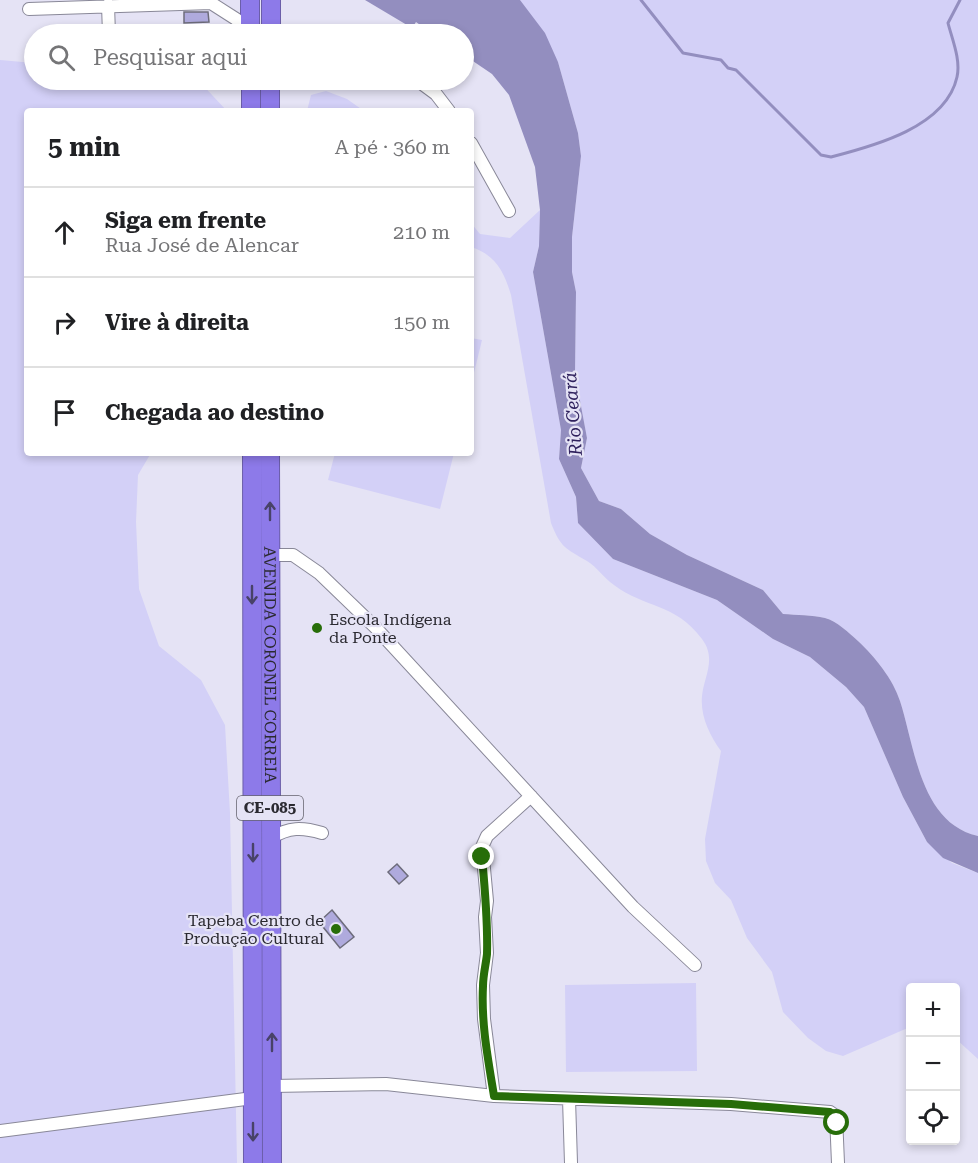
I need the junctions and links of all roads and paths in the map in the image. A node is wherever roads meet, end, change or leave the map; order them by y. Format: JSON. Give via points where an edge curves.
{"nodes":[{"id":1,"x":108,"y":4,"type":"junction"},
{"id":2,"x":250,"y":4,"type":"edge"},
{"id":3,"x":271,"y":4,"type":"edge"},
{"id":4,"x":29,"y":9,"type":"dead end"},
{"id":5,"x":109,"y":24,"type":"edge"},
{"id":6,"x":238,"y":24,"type":"edge"},
{"id":7,"x":250,"y":24,"type":"edge"},
{"id":8,"x":271,"y":24,"type":"edge"},
{"id":9,"x":251,"y":90,"type":"edge"},
{"id":10,"x":270,"y":90,"type":"edge"},
{"id":11,"x":431,"y":90,"type":"edge"},
{"id":12,"x":251,"y":108,"type":"edge"},
{"id":13,"x":270,"y":108,"type":"edge"},
{"id":14,"x":447,"y":108,"type":"edge"},
{"id":15,"x":474,"y":148,"type":"edge"},
{"id":16,"x":509,"y":212,"type":"dead end"},
{"id":17,"x":252,"y":456,"type":"edge"},
{"id":18,"x":270,"y":456,"type":"edge"},
{"id":19,"x":270,"y":555,"type":"junction"},
{"id":20,"x":531,"y":796,"type":"junction"},
{"id":21,"x":322,"y":833,"type":"dead end"},
{"id":22,"x":271,"y":838,"type":"junction"},
{"id":23,"x":694,"y":965,"type":"dead end"},
{"id":24,"x":272,"y":1086,"type":"junction"},
{"id":25,"x":494,"y":1096,"type":"junction"},
{"id":26,"x":253,"y":1098,"type":"junction"},
{"id":27,"x":569,"y":1099,"type":"junction"},
{"id":28,"x":0,"y":1131,"type":"edge"},
{"id":29,"x":253,"y":1163,"type":"edge"},
{"id":30,"x":272,"y":1163,"type":"edge"},
{"id":31,"x":571,"y":1163,"type":"edge"},
{"id":32,"x":838,"y":1163,"type":"edge"}],
"edges":[{"from":1,"to":4,"type":"street"},
{"from":1,"to":5,"type":"street"},
{"from":1,"to":6,"type":"street","via":[[211,3]]},
{"from":2,"to":7,"type":"highway"},
{"from":3,"to":8,"type":"highway"},
{"from":9,"to":12,"type":"highway"},
{"from":10,"to":13,"type":"highway"},
{"from":11,"to":14,"type":"street"},
{"from":15,"to":16,"type":"street"},
{"from":17,"to":26,"type":"highway","name":"AVENIDA CORONEL CORREIA","number":"CE-085","one_way":true},
{"from":19,"to":18,"type":"highway","name":"AVENIDA CORONEL CORREIA","number":"CE-085","one_way":true},
{"from":19,"to":20,"type":"street","via":[[293,555],[319,573],[375,627]]},
{"from":19,"to":22,"type":"highway","name":"AVENIDA CORONEL CORREIA","number":"CE-085"},
{"from":20,"to":23,"type":"street","via":[[633,907]]},
{"from":20,"to":25,"type":"street","via":[[487,836],[482,847],[487,902],[484,1019]]},
{"from":21,"to":22,"type":"street","via":[[293,828]]},
{"from":24,"to":22,"type":"highway","name":"AVENIDA CORONEL CORREIA","number":"CE-085","one_way":true},
{"from":24,"to":25,"type":"street","via":[[386,1084]]},
{"from":24,"to":30,"type":"highway","name":"AVENIDA CORONEL CORREIA","number":"CE-085"},
{"from":25,"to":27,"type":"street"},
{"from":26,"to":28,"type":"street"},
{"from":26,"to":29,"type":"highway","name":"AVENIDA CORONEL CORREIA","number":"CE-085","one_way":true},
{"from":27,"to":31,"type":"street"},
{"from":27,"to":32,"type":"street","via":[[731,1104],[830,1112],[836,1116]]}]}
